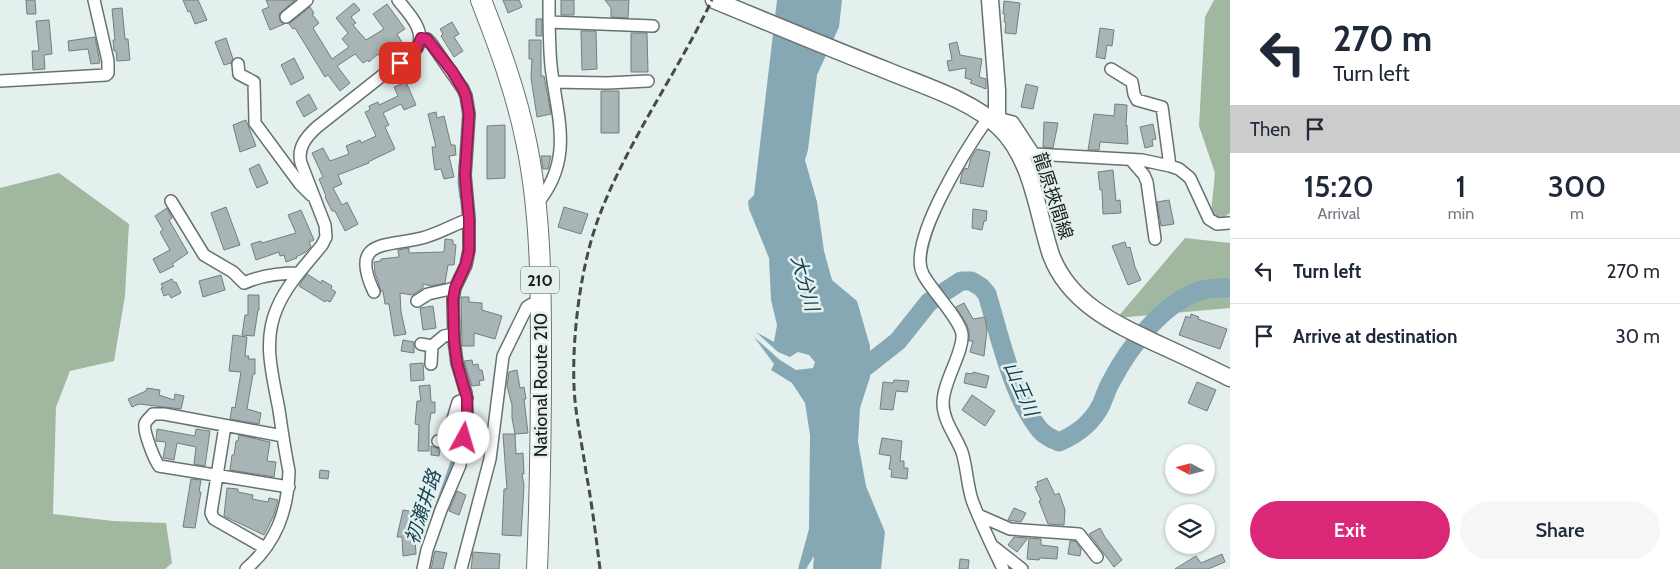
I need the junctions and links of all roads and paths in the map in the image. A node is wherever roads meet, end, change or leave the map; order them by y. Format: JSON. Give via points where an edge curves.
{"nodes":[{"id":1,"x":94,"y":0,"type":"edge"},
{"id":2,"x":308,"y":0,"type":"edge"},
{"id":3,"x":398,"y":0,"type":"edge"},
{"id":4,"x":481,"y":0,"type":"edge"},
{"id":5,"x":550,"y":0,"type":"edge"},
{"id":6,"x":714,"y":0,"type":"edge"},
{"id":7,"x":990,"y":0,"type":"edge"},
{"id":8,"x":286,"y":17,"type":"dead end"},
{"id":9,"x":550,"y":22,"type":"junction"},
{"id":10,"x":653,"y":26,"type":"dead end"},
{"id":11,"x":421,"y":38,"type":"junction"},
{"id":12,"x":238,"y":64,"type":"dead end"},
{"id":13,"x":1111,"y":69,"type":"dead end"},
{"id":14,"x":0,"y":80,"type":"edge"},
{"id":15,"x":648,"y":80,"type":"dead end"},
{"id":16,"x":553,"y":82,"type":"junction"},
{"id":17,"x":994,"y":120,"type":"junction"},
{"id":18,"x":1131,"y":160,"type":"junction"},
{"id":19,"x":1170,"y":166,"type":"junction"},
{"id":20,"x":313,"y":196,"type":"junction"},
{"id":21,"x":171,"y":202,"type":"dead end"},
{"id":22,"x":536,"y":205,"type":"junction"},
{"id":23,"x":469,"y":219,"type":"junction"},
{"id":24,"x":1230,"y":223,"type":"edge"},
{"id":25,"x":1155,"y":239,"type":"dead end"},
{"id":26,"x":300,"y":273,"type":"junction"},
{"id":27,"x":455,"y":288,"type":"junction"},
{"id":28,"x":374,"y":292,"type":"dead end"},
{"id":29,"x":417,"y":301,"type":"dead end"},
{"id":30,"x":541,"y":304,"type":"junction"},
{"id":31,"x":454,"y":334,"type":"junction"},
{"id":32,"x":431,"y":364,"type":"dead end"},
{"id":33,"x":1230,"y":378,"type":"edge"},
{"id":34,"x":467,"y":398,"type":"junction"},
{"id":35,"x":225,"y":426,"type":"junction"},
{"id":36,"x":283,"y":436,"type":"junction"},
{"id":37,"x":438,"y":441,"type":"dead end"},
{"id":38,"x":217,"y":476,"type":"junction"},
{"id":39,"x":288,"y":487,"type":"junction"},
{"id":40,"x":978,"y":515,"type":"junction"},
{"id":41,"x":991,"y":544,"type":"junction"},
{"id":42,"x":265,"y":548,"type":"junction"},
{"id":43,"x":1097,"y":557,"type":"dead end"},
{"id":44,"x":246,"y":569,"type":"edge"},
{"id":45,"x":423,"y":569,"type":"edge"},
{"id":46,"x":461,"y":569,"type":"edge"},
{"id":47,"x":537,"y":569,"type":"edge"},
{"id":48,"x":1003,"y":569,"type":"edge"},
{"id":49,"x":1022,"y":569,"type":"edge"}],
"edges":[{"from":1,"to":14,"type":"street","via":[[108,74]]},
{"from":2,"to":8,"type":"street"},
{"from":3,"to":11,"type":"street"},
{"from":4,"to":22,"type":"highway","name":"National Route 210","number":"210","via":[[518,106]]},
{"from":5,"to":9,"type":"street"},
{"from":6,"to":17,"type":"main road","name":"龍原挾間線","via":[[926,87]]},
{"from":7,"to":17,"type":"main road"},
{"from":9,"to":10,"type":"street"},
{"from":9,"to":16,"type":"street"},
{"from":11,"to":20,"type":"street","via":[[414,52],[312,131],[303,143],[299,158]]},
{"from":11,"to":23,"type":"street","via":[[431,43],[466,96],[470,122],[465,175]]},
{"from":12,"to":20,"type":"street","via":[[239,74],[254,82],[255,123],[300,184]]},
{"from":13,"to":19,"type":"street","via":[[1132,82],[1137,100],[1162,106]]},
{"from":15,"to":16,"type":"street"},
{"from":16,"to":22,"type":"street","via":[[561,135],[559,158],[550,187]]},
{"from":17,"to":18,"type":"street","via":[[1013,122],[1034,154]]},
{"from":17,"to":33,"type":"main road","name":"龍原挾間線","via":[[1011,140],[1022,162],[1052,256],[1069,287],[1088,306],[1116,324]]},
{"from":17,"to":40,"type":"street","via":[[946,188],[927,228],[920,254],[922,272],[962,337],[943,394],[943,409],[961,451]]},
{"from":18,"to":19,"type":"street"},
{"from":18,"to":25,"type":"street","via":[[1147,182]]},
{"from":19,"to":24,"type":"street","via":[[1190,178],[1209,219],[1218,224]]},
{"from":20,"to":26,"type":"street","via":[[326,225],[326,237]]},
{"from":21,"to":26,"type":"street","via":[[204,254],[244,283],[280,273]]},
{"from":22,"to":30,"type":"highway","name":"National Route 210","number":"210"},
{"from":23,"to":27,"type":"street","via":[[467,260]]},
{"from":23,"to":28,"type":"street","via":[[425,237],[383,244],[373,249],[365,266]]},
{"from":26,"to":36,"type":"street","via":[[277,308],[270,337],[270,361]]},
{"from":27,"to":29,"type":"street","via":[[428,294]]},
{"from":27,"to":31,"type":"street"},
{"from":30,"to":46,"type":"street","via":[[527,307],[503,356],[491,451]]},
{"from":30,"to":47,"type":"highway","name":"National Route 210","number":"210"},
{"from":31,"to":32,"type":"street","via":[[427,345]]},
{"from":31,"to":34,"type":"street","via":[[458,370]]},
{"from":34,"to":37,"type":"street","via":[[458,402],[448,436],[442,442]]},
{"from":34,"to":45,"type":"street","via":[[461,460]]},
{"from":35,"to":36,"type":"street"},
{"from":35,"to":38,"type":"street"},
{"from":35,"to":38,"type":"street","via":[[153,414],[145,424],[159,466]]},
{"from":36,"to":39,"type":"street","via":[[289,471]]},
{"from":38,"to":39,"type":"street"},
{"from":38,"to":42,"type":"street","via":[[211,513],[214,519]]},
{"from":39,"to":42,"type":"street","via":[[276,533]]},
{"from":40,"to":41,"type":"street"},
{"from":40,"to":43,"type":"street","via":[[1010,529],[1080,534]]},
{"from":41,"to":48,"type":"street"},
{"from":41,"to":49,"type":"street"},
{"from":42,"to":44,"type":"street"}]}
